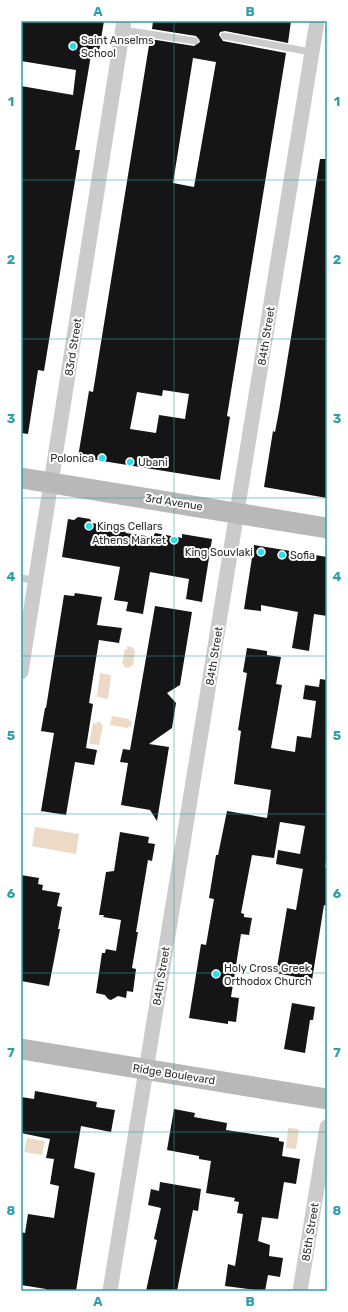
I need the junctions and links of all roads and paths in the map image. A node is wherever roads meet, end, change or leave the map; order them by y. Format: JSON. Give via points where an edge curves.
{"nodes":[{"id":1,"x":317,"y":21,"type":"edge"},
{"id":2,"x":123,"y":25,"type":"edge"},
{"id":3,"x":224,"y":36,"type":"dead end"},
{"id":4,"x":195,"y":41,"type":"dead end"},
{"id":5,"x":311,"y":52,"type":"junction"},
{"id":6,"x":21,"y":478,"type":"edge"},
{"id":7,"x":52,"y":483,"type":"junction"},
{"id":8,"x":238,"y":513,"type":"junction"},
{"id":9,"x":327,"y":528,"type":"edge"},
{"id":10,"x":21,"y":578,"type":"edge"},
{"id":11,"x":36,"y":581,"type":"junction"},
{"id":12,"x":21,"y":672,"type":"edge"},
{"id":13,"x":21,"y":1049,"type":"edge"},
{"id":14,"x":146,"y":1069,"type":"junction"},
{"id":15,"x":327,"y":1099,"type":"edge"},
{"id":16,"x":327,"y":1126,"type":"edge"},
{"id":17,"x":110,"y":1291,"type":"edge"},
{"id":18,"x":300,"y":1291,"type":"edge"}],
"edges":[{"from":1,"to":5,"type":"street","name":"84th Street"},
{"from":2,"to":4,"type":"lane"},
{"from":2,"to":7,"type":"street","name":"83rd Street"},
{"from":3,"to":5,"type":"lane"},
{"from":5,"to":8,"type":"street","name":"84th Street"},
{"from":6,"to":7,"type":"street","name":"3rd Avenue"},
{"from":7,"to":8,"type":"street","name":"3rd Avenue"},
{"from":7,"to":11,"type":"street","name":"83rd Street"},
{"from":8,"to":9,"type":"street","name":"3rd Avenue"},
{"from":8,"to":14,"type":"street","name":"84th Street"},
{"from":10,"to":11,"type":"lane"},
{"from":11,"to":12,"type":"street","name":"83rd Street"},
{"from":13,"to":14,"type":"street","name":"Ridge Boulevard"},
{"from":14,"to":15,"type":"street","name":"Ridge Boulevard"},
{"from":14,"to":17,"type":"street","name":"84th Street"},
{"from":16,"to":18,"type":"street","name":"85th Street"}]}
